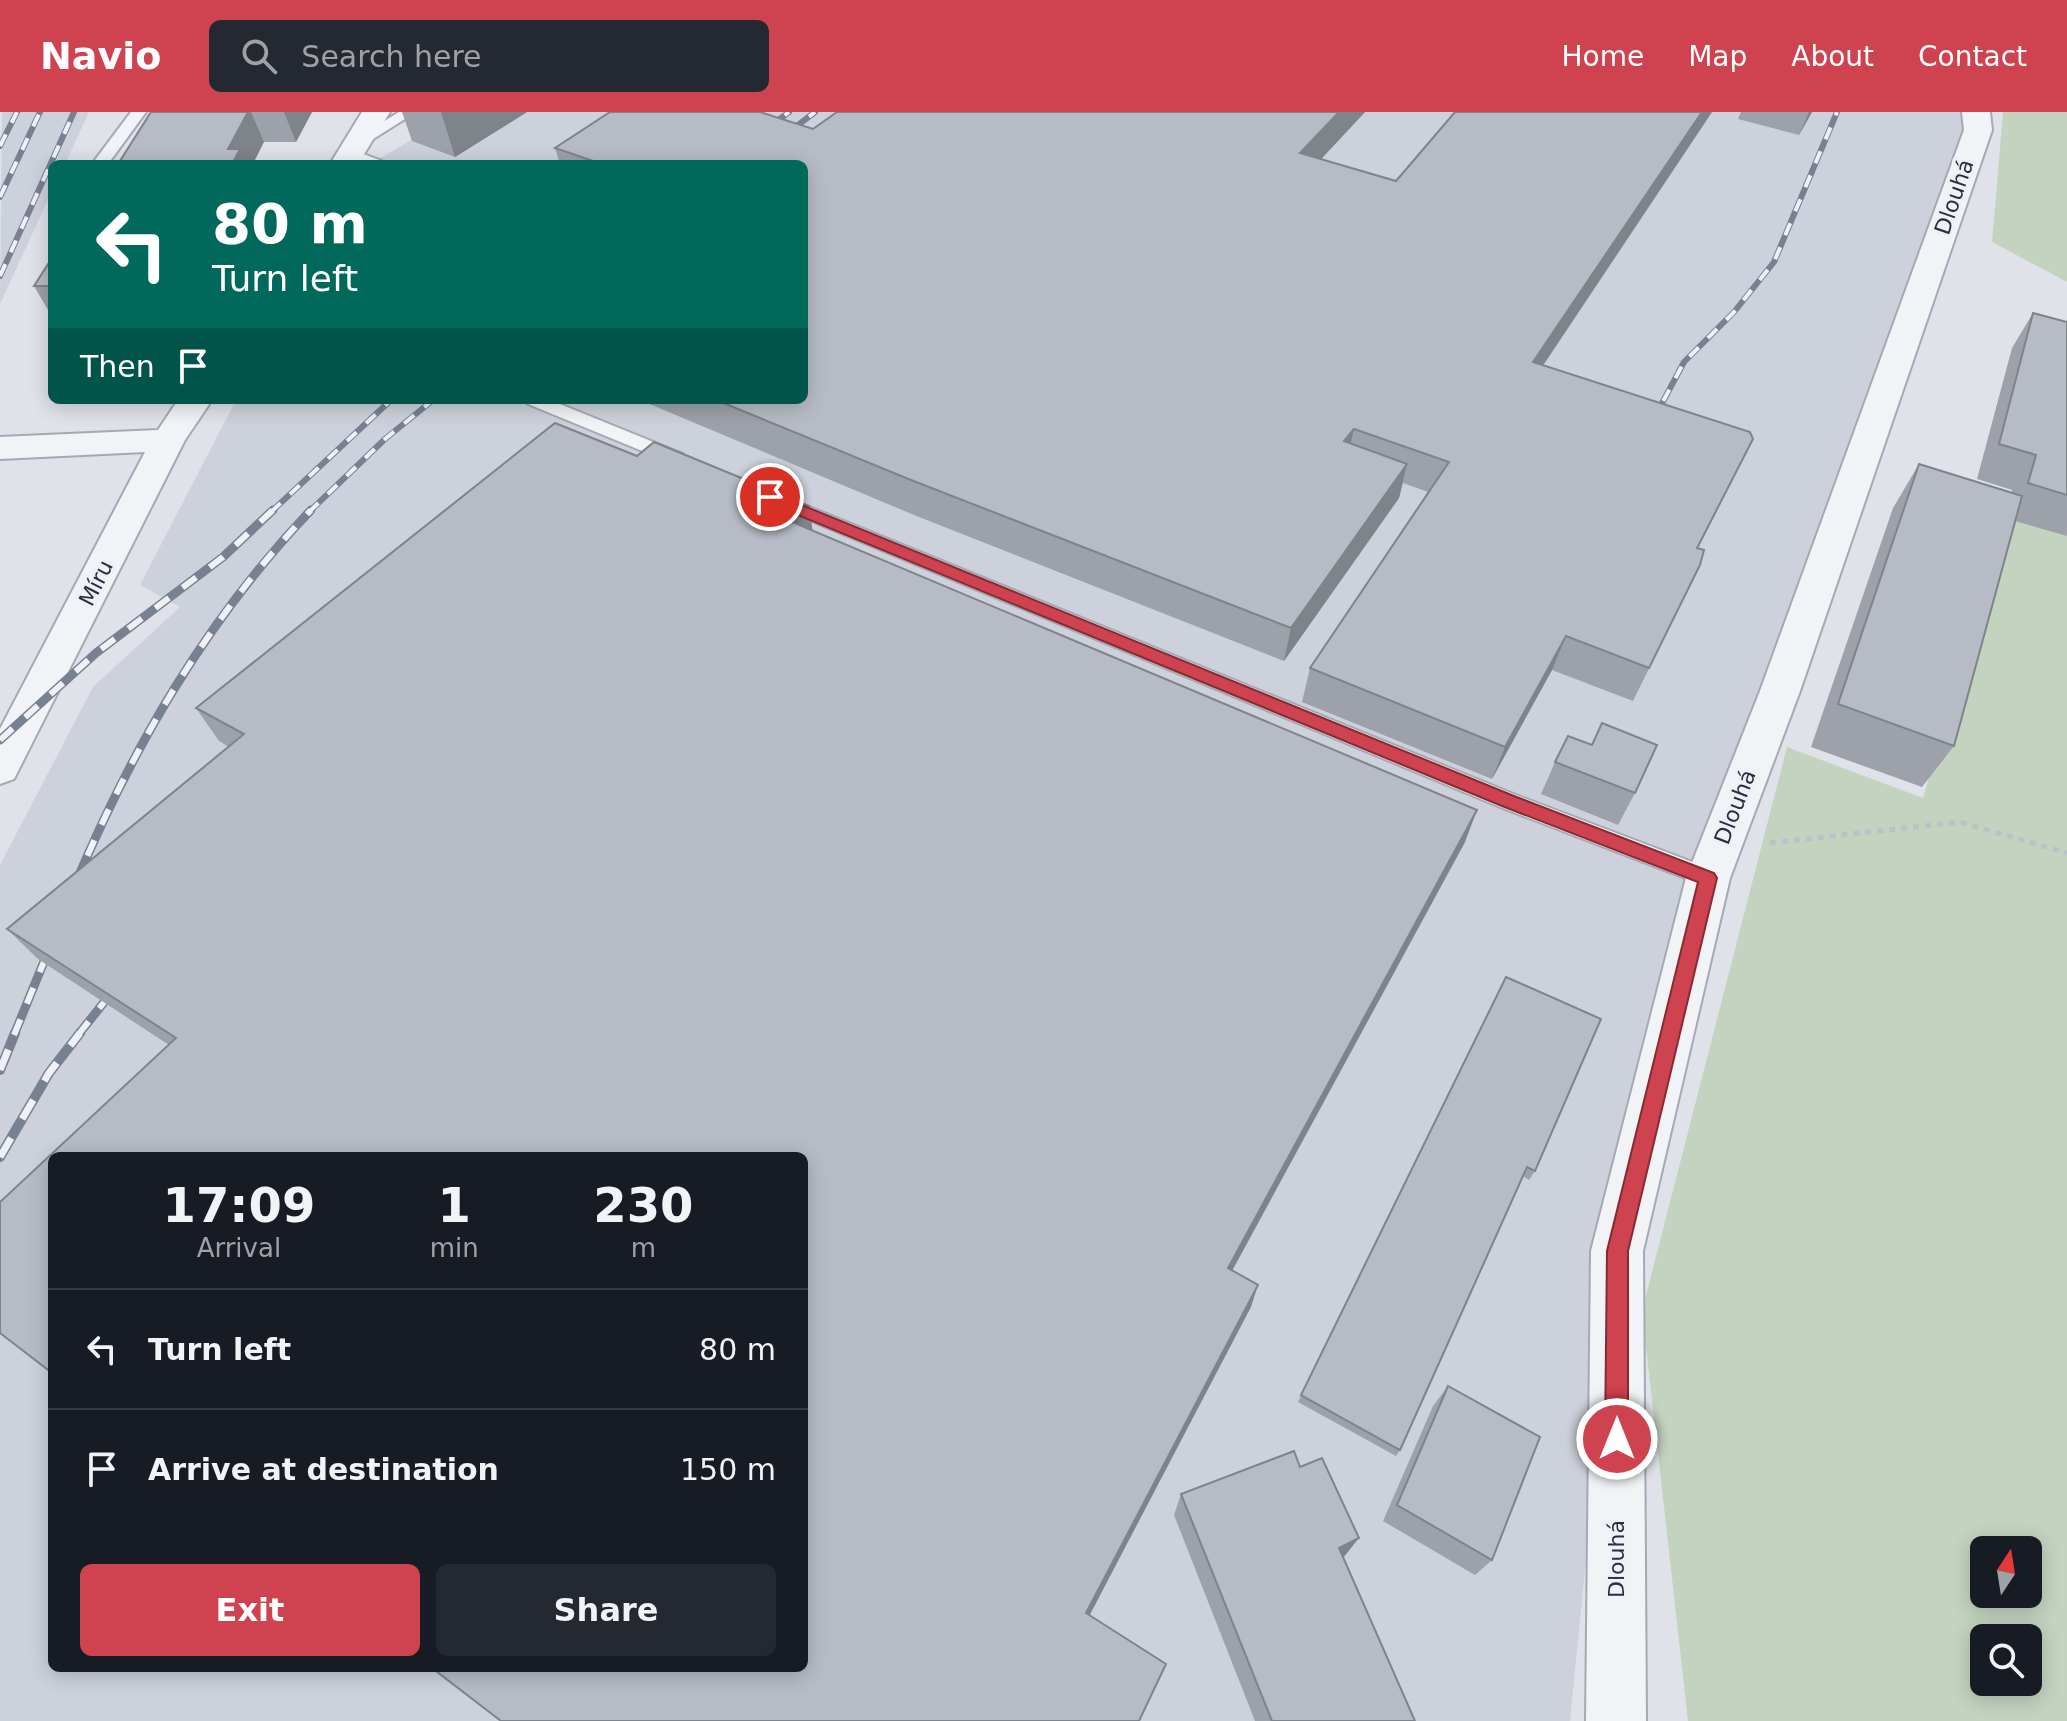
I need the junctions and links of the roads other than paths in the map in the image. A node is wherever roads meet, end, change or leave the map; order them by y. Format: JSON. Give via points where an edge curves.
{"nodes":[{"id":1,"x":139,"y":112,"type":"edge"},
{"id":2,"x":376,"y":112,"type":"edge"},
{"id":3,"x":409,"y":112,"type":"edge"},
{"id":4,"x":1976,"y":112,"type":"edge"},
{"id":5,"x":350,"y":154,"type":"edge"},
{"id":6,"x":103,"y":160,"type":"edge"},
{"id":7,"x":192,"y":404,"type":"edge"},
{"id":8,"x":544,"y":404,"type":"edge"},
{"id":9,"x":168,"y":440,"type":"junction"},
{"id":10,"x":0,"y":448,"type":"edge"},
{"id":11,"x":696,"y":467,"type":"edge"},
{"id":12,"x":755,"y":491,"type":"edge"},
{"id":13,"x":0,"y":768,"type":"edge"},
{"id":14,"x":1713,"y":864,"type":"junction"},
{"id":15,"x":1616,"y":1721,"type":"edge"}],
"edges":[{"from":1,"to":6,"type":"lane"},
{"from":2,"to":5,"type":"street"},
{"from":3,"to":5,"type":"lane"},
{"from":4,"to":14,"type":"street","name":"Dlouhá","via":[[1978,130],[1780,691]]},
{"from":7,"to":9,"type":"street","name":"Míru"},
{"from":8,"to":11,"type":"lane"},
{"from":9,"to":10,"type":"street"},
{"from":9,"to":13,"type":"street","name":"Míru"},
{"from":12,"to":14,"type":"lane","via":[[1493,795]]},
{"from":14,"to":15,"type":"street","name":"Dlouhá","via":[[1617,1251]]}]}
